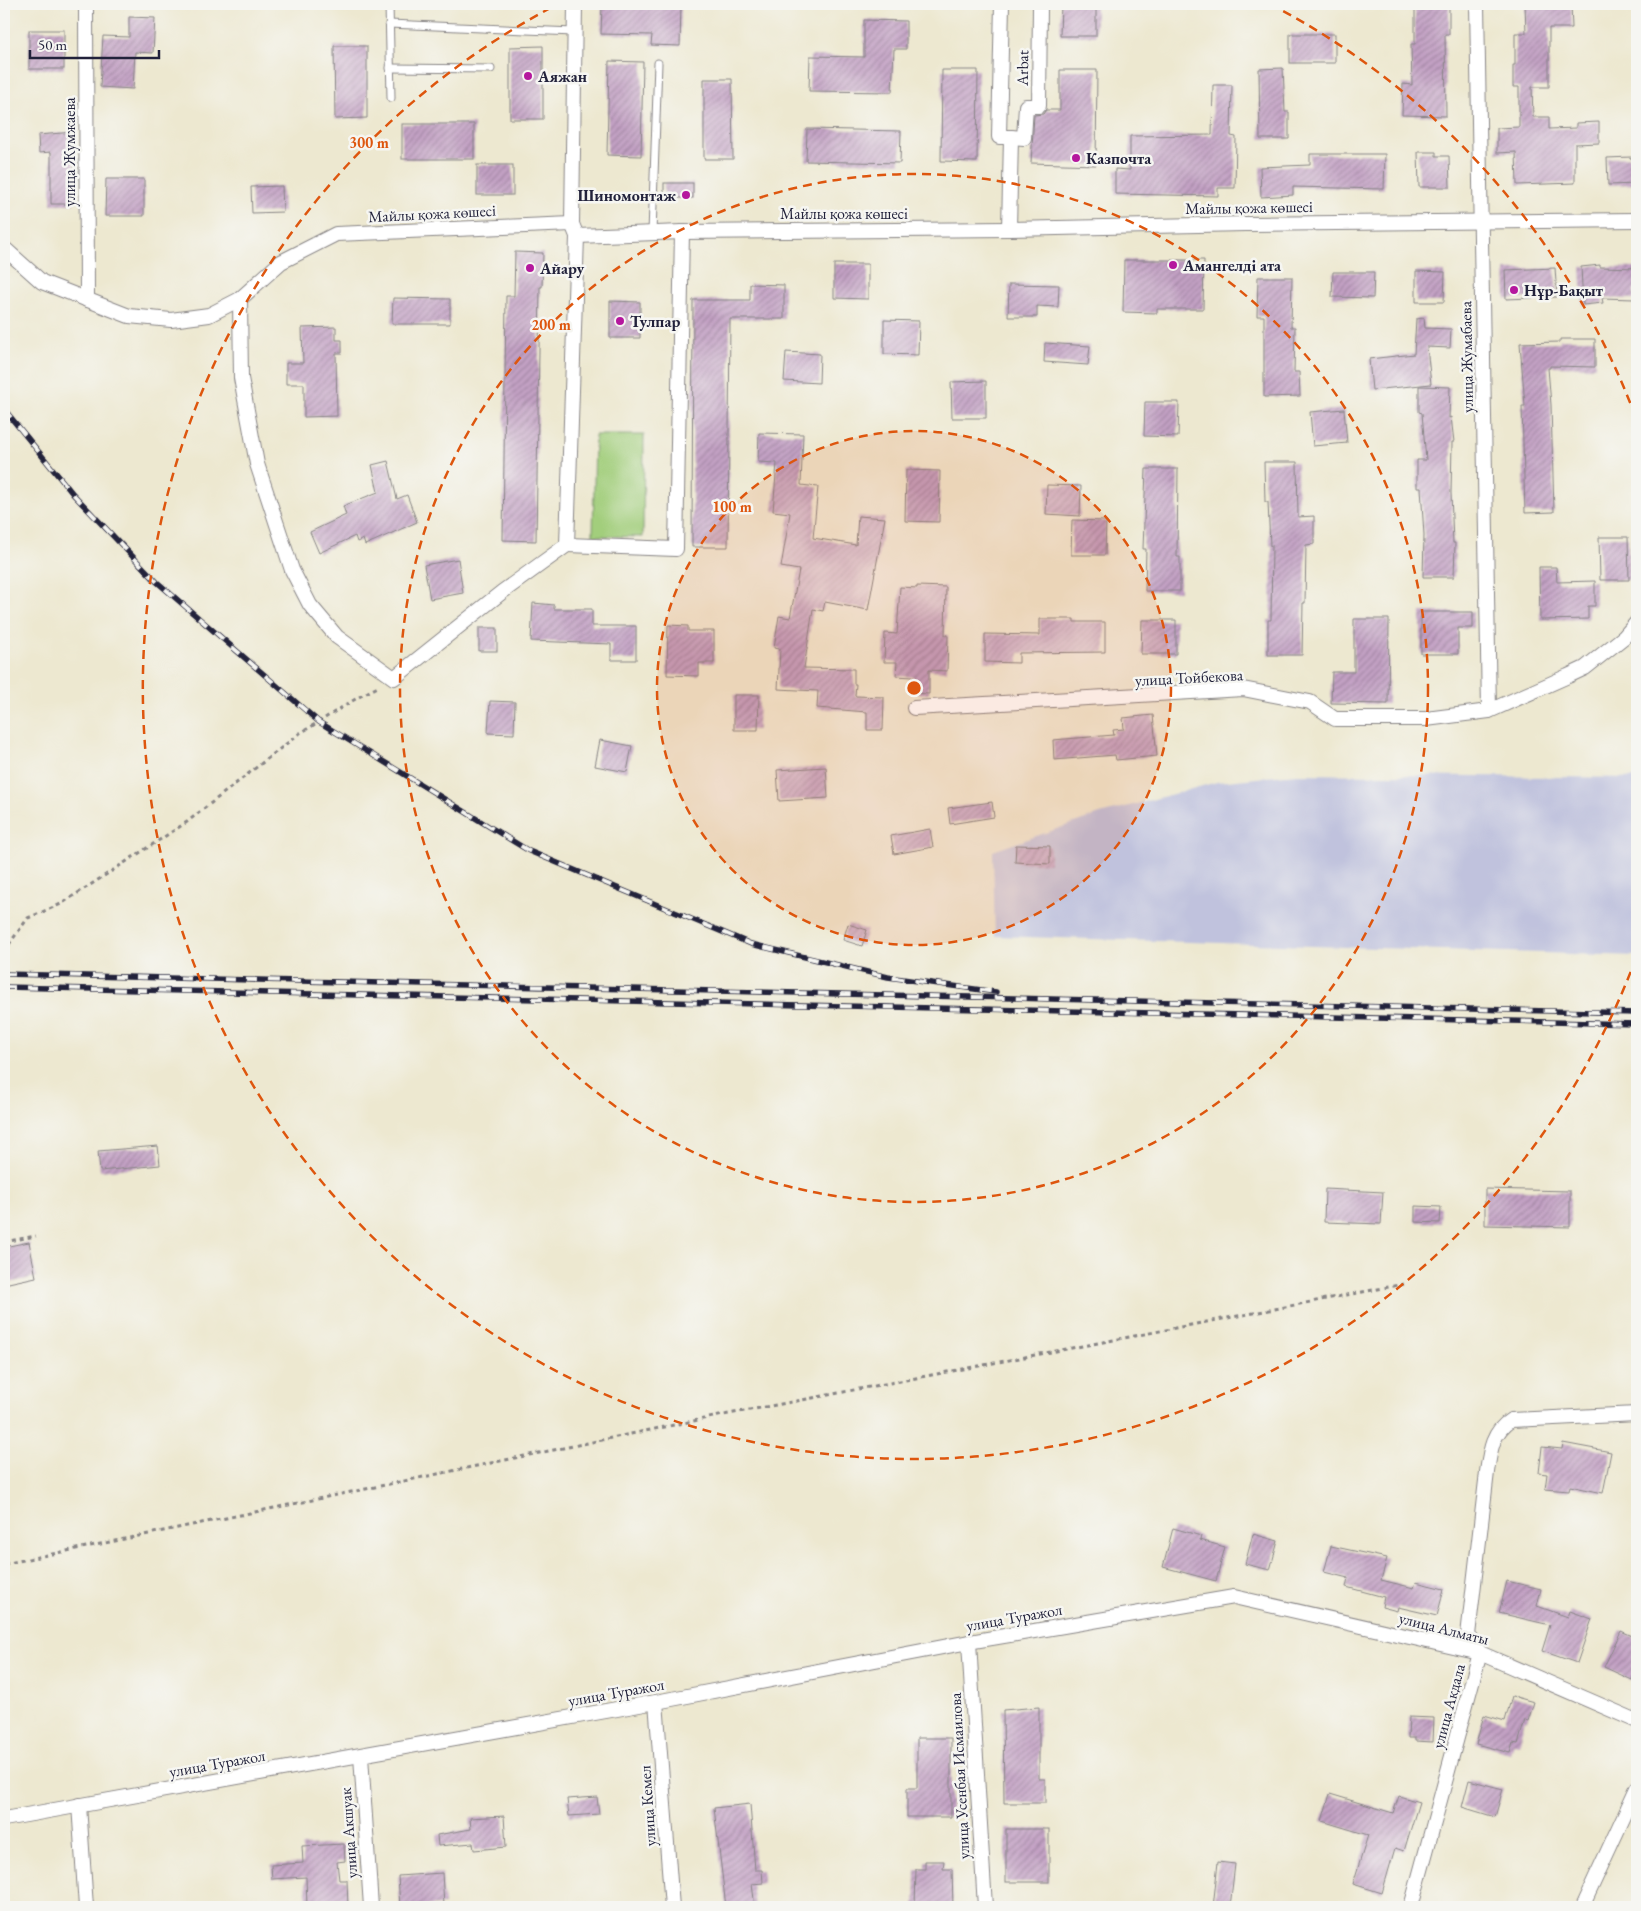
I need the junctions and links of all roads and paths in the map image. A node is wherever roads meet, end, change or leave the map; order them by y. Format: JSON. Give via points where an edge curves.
{"nodes":[{"id":1,"x":86,"y":4,"type":"edge"},
{"id":2,"x":389,"y":4,"type":"edge"},
{"id":3,"x":574,"y":4,"type":"edge"},
{"id":4,"x":1002,"y":4,"type":"edge"},
{"id":5,"x":1040,"y":4,"type":"edge"},
{"id":6,"x":1477,"y":4,"type":"edge"},
{"id":7,"x":390,"y":24,"type":"junction"},
{"id":8,"x":574,"y":32,"type":"junction"},
{"id":9,"x":658,"y":63,"type":"dead end"},
{"id":10,"x":390,"y":68,"type":"junction"},
{"id":11,"x":491,"y":69,"type":"dead end"},
{"id":12,"x":391,"y":98,"type":"dead end"},
{"id":13,"x":1011,"y":137,"type":"junction"},
{"id":14,"x":1637,"y":220,"type":"edge"},
{"id":15,"x":1481,"y":222,"type":"junction"},
{"id":16,"x":1009,"y":229,"type":"junction"},
{"id":17,"x":574,"y":230,"type":"junction"},
{"id":18,"x":682,"y":232,"type":"junction"},
{"id":19,"x":652,"y":233,"type":"junction"},
{"id":20,"x":4,"y":248,"type":"edge"},
{"id":21,"x":240,"y":299,"type":"junction"},
{"id":22,"x":87,"y":300,"type":"junction"},
{"id":23,"x":567,"y":545,"type":"junction"},
{"id":24,"x":1637,"y":622,"type":"edge"},
{"id":25,"x":394,"y":678,"type":"junction"},
{"id":26,"x":914,"y":708,"type":"dead end"},
{"id":27,"x":1489,"y":710,"type":"junction"},
{"id":28,"x":4,"y":951,"type":"edge"},
{"id":29,"x":36,"y":1236,"type":"dead end"},
{"id":30,"x":4,"y":1242,"type":"edge"},
{"id":31,"x":1404,"y":1284,"type":"dead end"},
{"id":32,"x":1637,"y":1414,"type":"edge"},
{"id":33,"x":4,"y":1564,"type":"edge"},
{"id":34,"x":1234,"y":1597,"type":"joint"},
{"id":35,"x":969,"y":1642,"type":"junction"},
{"id":36,"x":1480,"y":1653,"type":"junction"},
{"id":37,"x":656,"y":1702,"type":"junction"},
{"id":38,"x":1637,"y":1721,"type":"edge"},
{"id":39,"x":360,"y":1756,"type":"junction"},
{"id":40,"x":1637,"y":1788,"type":"edge"},
{"id":41,"x":79,"y":1805,"type":"junction"},
{"id":42,"x":4,"y":1819,"type":"edge"},
{"id":43,"x":86,"y":1907,"type":"edge"},
{"id":44,"x":371,"y":1907,"type":"edge"},
{"id":45,"x":672,"y":1907,"type":"edge"},
{"id":46,"x":984,"y":1907,"type":"edge"},
{"id":47,"x":1411,"y":1907,"type":"edge"},
{"id":48,"x":1582,"y":1907,"type":"edge"}],
"edges":[{"from":1,"to":22,"type":"street","name":"улица Жумжаева"},
{"from":2,"to":7,"type":"lane"},
{"from":3,"to":8,"type":"street"},
{"from":4,"to":13,"type":"street","name":"Arbat","via":[[999,137]]},
{"from":5,"to":13,"type":"street","name":"Arbat","via":[[1038,106],[1026,106],[1024,138]]},
{"from":6,"to":15,"type":"street","name":"улица Жумабаева"},
{"from":7,"to":8,"type":"lane"},
{"from":7,"to":10,"type":"lane"},
{"from":8,"to":17,"type":"street"},
{"from":9,"to":19,"type":"lane"},
{"from":10,"to":11,"type":"lane"},
{"from":10,"to":12,"type":"lane"},
{"from":13,"to":16,"type":"street"},
{"from":14,"to":15,"type":"street","name":"Майлы қожа көшесі"},
{"from":15,"to":16,"type":"street","name":"Майлы қожа көшесі"},
{"from":15,"to":27,"type":"street","name":"улица Жумабаева"},
{"from":16,"to":18,"type":"street","name":"Майлы қожа көшесі"},
{"from":17,"to":19,"type":"street","name":"Майлы қожа көшесі"},
{"from":17,"to":21,"type":"street","name":"Майлы қожа көшесі","via":[[336,234],[281,262]]},
{"from":17,"to":23,"type":"street"},
{"from":18,"to":19,"type":"street","name":"Майлы қожа көшесі"},
{"from":18,"to":23,"type":"street","via":[[676,549]]},
{"from":20,"to":22,"type":"street","name":"Майлы қожа көшесі","via":[[42,282]]},
{"from":21,"to":22,"type":"street","name":"Майлы қожа көшесі","via":[[209,315],[171,320],[129,316]]},
{"from":21,"to":25,"type":"street","via":[[240,378],[257,464],[292,570],[310,605],[337,637]]},
{"from":23,"to":25,"type":"street"},
{"from":24,"to":27,"type":"street","name":"улица Тойбекова","via":[[1624,638],[1585,668]]},
{"from":25,"to":28,"type":"path","via":[[300,733],[179,827],[61,904],[28,918]]},
{"from":26,"to":27,"type":"street","name":"улица Тойбекова","via":[[1243,689],[1310,702],[1335,719],[1426,719]]},
{"from":29,"to":30,"type":"path"},
{"from":31,"to":33,"type":"path","via":[[708,1418]]},
{"from":32,"to":36,"type":"street","name":"улица Акдала","via":[[1510,1420],[1501,1426],[1491,1448],[1468,1635]]},
{"from":34,"to":35,"type":"street","name":"улица Туражол"},
{"from":34,"to":36,"type":"street","name":"улица Алматы"},
{"from":35,"to":37,"type":"street","name":"улица Туражол"},
{"from":35,"to":46,"type":"street","name":"улица Усенбая Исмаилова"},
{"from":36,"to":38,"type":"street","name":"улица Алматы"},
{"from":36,"to":47,"type":"street","name":"улица Акдала"},
{"from":37,"to":39,"type":"street","name":"улица Туражол"},
{"from":37,"to":45,"type":"street","name":"улица Кемел"},
{"from":39,"to":41,"type":"street","name":"улица Туражол"},
{"from":39,"to":44,"type":"street","name":"улица Акшуак"},
{"from":40,"to":48,"type":"street"},
{"from":41,"to":42,"type":"street","name":"улица Туражол"},
{"from":41,"to":43,"type":"street"}]}
